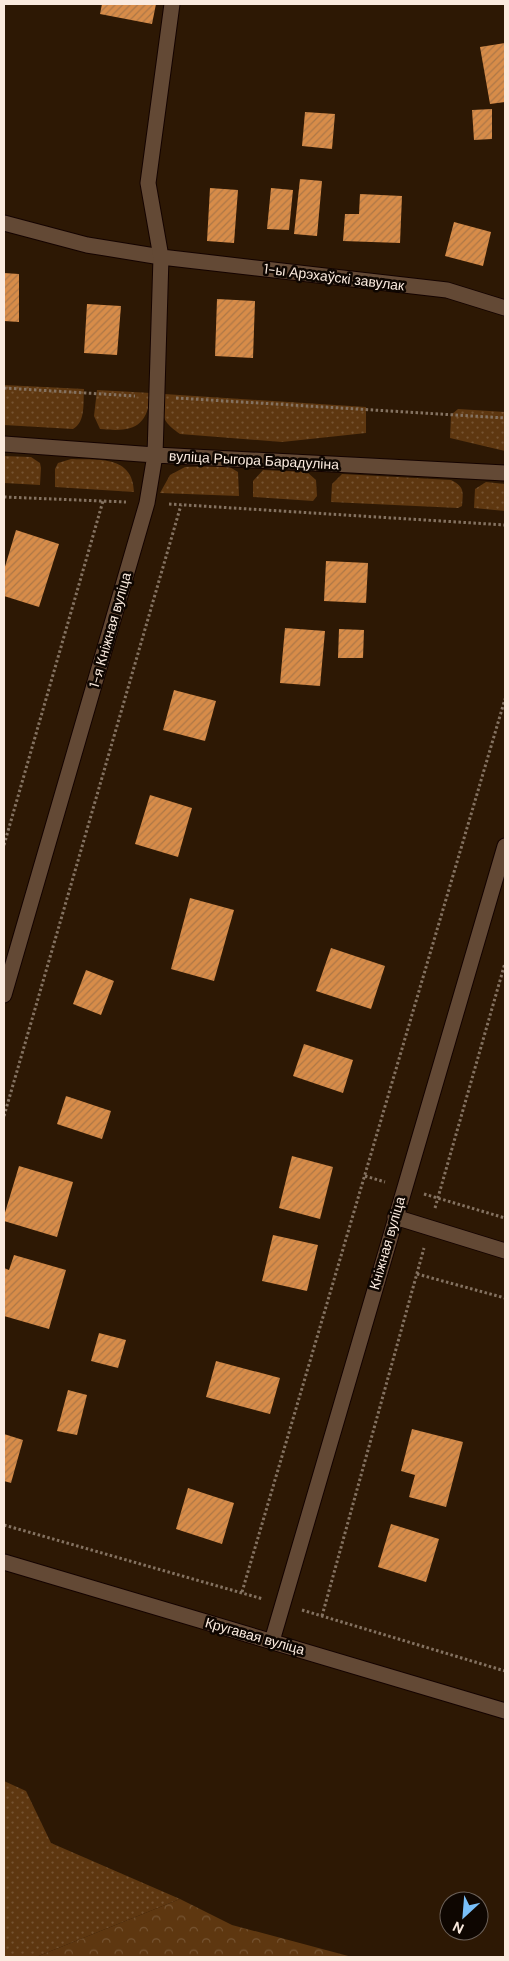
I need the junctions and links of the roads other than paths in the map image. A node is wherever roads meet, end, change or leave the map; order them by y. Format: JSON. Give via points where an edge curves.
{"nodes":[{"id":1,"x":172,"y":4,"type":"edge"},
{"id":2,"x":4,"y":223,"type":"edge"},
{"id":3,"x":161,"y":257,"type":"junction"},
{"id":4,"x":505,"y":308,"type":"edge"},
{"id":5,"x":4,"y":444,"type":"edge"},
{"id":6,"x":155,"y":455,"type":"junction"},
{"id":7,"x":505,"y":473,"type":"edge"},
{"id":8,"x":505,"y":846,"type":"edge"},
{"id":9,"x":4,"y":995,"type":"edge"},
{"id":10,"x":395,"y":1217,"type":"junction"},
{"id":11,"x":505,"y":1251,"type":"edge"},
{"id":12,"x":4,"y":1562,"type":"edge"},
{"id":13,"x":272,"y":1641,"type":"junction"},
{"id":14,"x":505,"y":1711,"type":"edge"}],
"edges":[{"from":1,"to":3,"type":"street","name":"1-я Кніжная вуліца","via":[[148,183]]},
{"from":2,"to":3,"type":"street","name":"1-ы Арэхаўскі завулак","via":[[88,246]]},
{"from":3,"to":4,"type":"street","name":"1-ы Арэхаўскі завулак","via":[[447,290]]},
{"from":3,"to":6,"type":"street","name":"1-я Кніжная вуліца"},
{"from":5,"to":6,"type":"street","name":"вуліца Рыгора Барадуліна"},
{"from":6,"to":7,"type":"street","name":"вуліца Рыгора Барадуліна"},
{"from":6,"to":9,"type":"street","name":"1-я Кніжная вуліца","via":[[147,503]]},
{"from":8,"to":10,"type":"street","name":"Кніжная вуліца"},
{"from":10,"to":11,"type":"street"},
{"from":10,"to":13,"type":"street","name":"Кніжная вуліца"},
{"from":12,"to":13,"type":"street","name":"Кругавая вуліца"},
{"from":13,"to":14,"type":"street","name":"Кругавая вуліца"}]}
